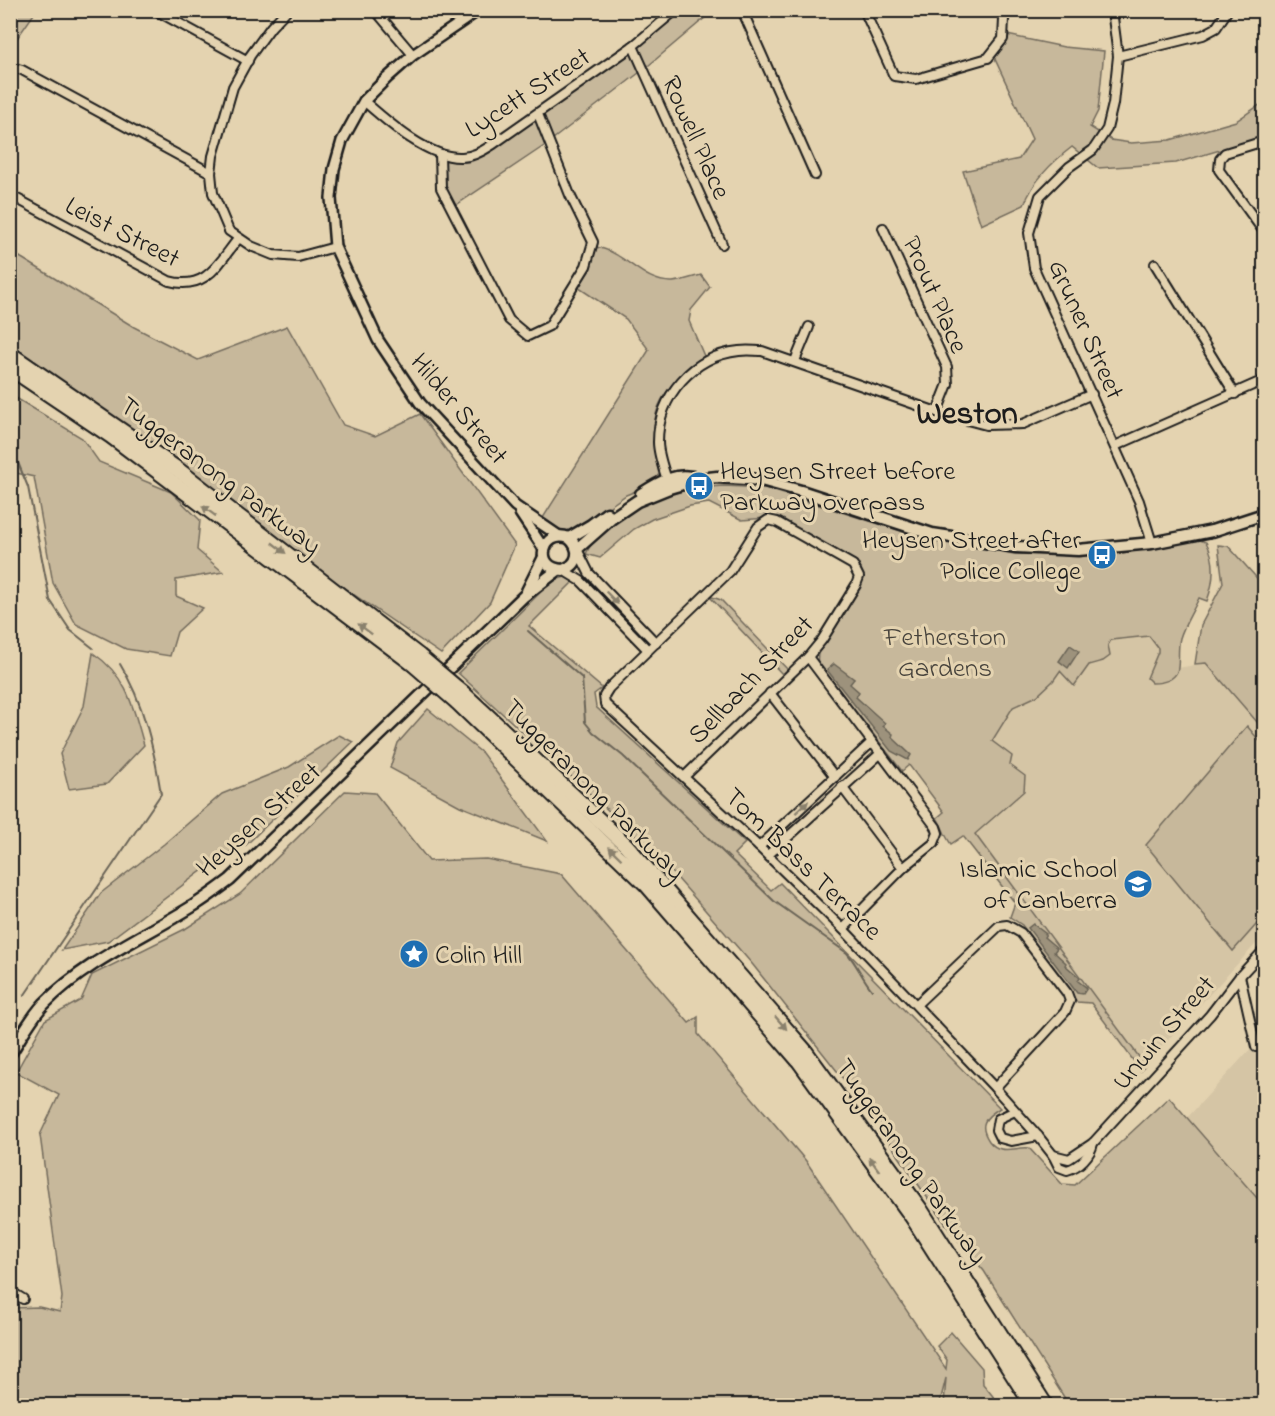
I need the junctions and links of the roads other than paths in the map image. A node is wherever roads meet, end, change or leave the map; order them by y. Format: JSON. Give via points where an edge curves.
{"nodes":[{"id":1,"x":155,"y":10,"type":"edge"},
{"id":2,"x":287,"y":10,"type":"edge"},
{"id":3,"x":375,"y":10,"type":"edge"},
{"id":4,"x":479,"y":10,"type":"edge"},
{"id":5,"x":676,"y":10,"type":"edge"},
{"id":6,"x":742,"y":10,"type":"edge"},
{"id":7,"x":864,"y":10,"type":"edge"},
{"id":8,"x":1000,"y":10,"type":"edge"},
{"id":9,"x":1112,"y":10,"type":"edge"},
{"id":10,"x":1228,"y":10,"type":"edge"},
{"id":11,"x":633,"y":46,"type":"junction"},
{"id":12,"x":413,"y":55,"type":"junction"},
{"id":13,"x":1118,"y":56,"type":"junction"},
{"id":14,"x":248,"y":61,"type":"junction"},
{"id":15,"x":10,"y":67,"type":"edge"},
{"id":16,"x":364,"y":101,"type":"junction"},
{"id":17,"x":538,"y":114,"type":"junction"},
{"id":18,"x":1264,"y":141,"type":"edge"},
{"id":19,"x":440,"y":154,"type":"junction"},
{"id":20,"x":211,"y":173,"type":"junction"},
{"id":21,"x":815,"y":175,"type":"dead end"},
{"id":22,"x":10,"y":195,"type":"edge"},
{"id":23,"x":883,"y":228,"type":"dead end"},
{"id":24,"x":1264,"y":232,"type":"edge"},
{"id":25,"x":238,"y":239,"type":"junction"},
{"id":26,"x":722,"y":244,"type":"dead end"},
{"id":27,"x":335,"y":247,"type":"junction"},
{"id":28,"x":1155,"y":264,"type":"dead end"},
{"id":29,"x":809,"y":327,"type":"dead end"},
{"id":30,"x":10,"y":354,"type":"edge"},
{"id":31,"x":795,"y":361,"type":"junction"},
{"id":32,"x":10,"y":368,"type":"edge"},
{"id":33,"x":1264,"y":381,"type":"edge"},
{"id":34,"x":1092,"y":394,"type":"junction"},
{"id":35,"x":1235,"y":394,"type":"junction"},
{"id":36,"x":938,"y":412,"type":"junction"},
{"id":37,"x":1115,"y":446,"type":"junction"},
{"id":38,"x":668,"y":483,"type":"junction"},
{"id":39,"x":515,"y":506,"type":"junction"},
{"id":40,"x":1264,"y":514,"type":"edge"},
{"id":41,"x":564,"y":537,"type":"junction"},
{"id":42,"x":1152,"y":543,"type":"junction"},
{"id":43,"x":578,"y":550,"type":"junction"},
{"id":44,"x":544,"y":553,"type":"junction"},
{"id":45,"x":560,"y":570,"type":"junction"},
{"id":46,"x":524,"y":596,"type":"junction"},
{"id":47,"x":657,"y":643,"type":"junction"},
{"id":48,"x":648,"y":650,"type":"junction"},
{"id":49,"x":808,"y":657,"type":"junction"},
{"id":50,"x":415,"y":660,"type":"junction"},
{"id":51,"x":770,"y":693,"type":"junction"},
{"id":52,"x":460,"y":698,"type":"junction"},
{"id":53,"x":872,"y":742,"type":"junction"},
{"id":54,"x":880,"y":753,"type":"junction"},
{"id":55,"x":684,"y":777,"type":"junction"},
{"id":56,"x":835,"y":777,"type":"junction"},
{"id":57,"x":842,"y":787,"type":"junction"},
{"id":58,"x":759,"y":847,"type":"junction"},
{"id":59,"x":768,"y":855,"type":"junction"},
{"id":60,"x":903,"y":868,"type":"junction"},
{"id":61,"x":843,"y":929,"type":"junction"},
{"id":62,"x":1264,"y":950,"type":"edge"},
{"id":63,"x":1240,"y":976,"type":"junction"},
{"id":64,"x":917,"y":1004,"type":"junction"},
{"id":65,"x":1256,"y":1047,"type":"dead end"},
{"id":66,"x":10,"y":1054,"type":"edge"},
{"id":67,"x":995,"y":1088,"type":"junction"},
{"id":68,"x":1015,"y":1111,"type":"junction"},
{"id":69,"x":1038,"y":1136,"type":"junction"},
{"id":70,"x":1053,"y":1155,"type":"joint"},
{"id":71,"x":10,"y":1291,"type":"edge"},
{"id":72,"x":10,"y":1298,"type":"edge"},
{"id":73,"x":1033,"y":1406,"type":"edge"},
{"id":74,"x":1046,"y":1406,"type":"edge"}],
"edges":[{"from":1,"to":14,"type":"street"},
{"from":2,"to":14,"type":"street"},
{"from":3,"to":12,"type":"street"},
{"from":4,"to":12,"type":"street","name":"Hilder Street"},
{"from":5,"to":11,"type":"street","name":"Lycett Street"},
{"from":6,"to":21,"type":"street"},
{"from":7,"to":8,"type":"street","via":[[894,76],[916,79],[988,58],[1003,39],[1004,19]]},
{"from":9,"to":13,"type":"street","name":"Gruner Street"},
{"from":10,"to":13,"type":"street","via":[[1216,28],[1203,35]]},
{"from":11,"to":17,"type":"street","name":"Lycett Street"},
{"from":11,"to":26,"type":"street","name":"Rowell Place"},
{"from":12,"to":16,"type":"street","name":"Hilder Street"},
{"from":13,"to":34,"type":"street","name":"Gruner Street","via":[[1107,129],[1093,150],[1040,196],[1029,232],[1034,268]]},
{"from":14,"to":20,"type":"street","via":[[232,87]]},
{"from":15,"to":20,"type":"street"},
{"from":16,"to":19,"type":"street","name":"Lycett Street","via":[[429,150]]},
{"from":16,"to":27,"type":"street","name":"Hilder Street","via":[[342,141],[334,169],[331,198]]},
{"from":17,"to":19,"type":"street","name":"Lycett Street","via":[[473,156]]},
{"from":17,"to":19,"type":"street","via":[[593,242],[586,266],[549,326],[528,336],[509,320],[441,188]]},
{"from":18,"to":24,"type":"street","via":[[1225,153],[1219,170]]},
{"from":20,"to":25,"type":"street","via":[[213,193],[222,216]]},
{"from":22,"to":25,"type":"street","name":"Leist Street","via":[[182,285],[210,274]]},
{"from":23,"to":36,"type":"street","name":"Prout Place","via":[[947,367],[948,384]]},
{"from":25,"to":27,"type":"street","via":[[273,255],[298,257]]},
{"from":27,"to":39,"type":"street","name":"Hilder Street","via":[[378,340],[420,403]]},
{"from":28,"to":35,"type":"street"},
{"from":29,"to":31,"type":"street"},
{"from":30,"to":50,"type":"highway","name":"Tuggeranong Parkway","one_way":true,"via":[[177,469]]},
{"from":31,"to":36,"type":"street"},
{"from":31,"to":38,"type":"street","via":[[762,351],[739,351],[710,359],[688,372],[663,411],[657,443]]},
{"from":50,"to":32,"type":"highway","name":"Tuggeranong Parkway","one_way":true,"via":[[111,436]]},
{"from":33,"to":35,"type":"street"},
{"from":34,"to":36,"type":"street","via":[[1023,424],[986,425]]},
{"from":34,"to":37,"type":"street","name":"Gruner Street"},
{"from":35,"to":37,"type":"street"},
{"from":37,"to":42,"type":"street","name":"Gruner Street"},
{"from":38,"to":41,"type":"main road","name":"Heysen Street","via":[[621,504],[591,525]]},
{"from":38,"to":42,"type":"main road","name":"Heysen Street","via":[[692,476],[761,480],[932,534],[1017,547],[1078,550]]},
{"from":38,"to":43,"type":"main road","name":"Heysen Street","via":[[612,518]]},
{"from":39,"to":41,"type":"street","name":"Hilder Street"},
{"from":39,"to":44,"type":"street","name":"Hilder Street"},
{"from":40,"to":42,"type":"main road","name":"Heysen Street","via":[[1212,531]]},
{"from":41,"to":43,"type":"main road"},
{"from":41,"to":44,"type":"main road","name":"Heysen Street","via":[[549,540]]},
{"from":43,"to":45,"type":"main road","name":"Heysen Street","via":[[574,564]]},
{"from":43,"to":47,"type":"street","one_way":true,"via":[[589,573]]},
{"from":44,"to":45,"type":"main road","via":[[551,567]]},
{"from":44,"to":46,"type":"main road","name":"Heysen Street"},
{"from":45,"to":46,"type":"main road","name":"Heysen Street"},
{"from":45,"to":48,"type":"street","via":[[581,581]]},
{"from":46,"to":66,"type":"main road","name":"Heysen Street","via":[[246,867],[193,906],[65,984],[42,1006]]},
{"from":47,"to":48,"type":"street","name":"Sellbach Street"},
{"from":47,"to":49,"type":"street","name":"Sellbach Street","via":[[730,571],[758,528],[768,520],[853,565],[859,577]]},
{"from":48,"to":55,"type":"street","name":"Tom Bass Terrace","via":[[606,691],[604,702]]},
{"from":49,"to":51,"type":"street","name":"Sellbach Street"},
{"from":49,"to":53,"type":"street"},
{"from":50,"to":52,"type":"highway","name":"Tuggeranong Parkway","bridge":true},
{"from":51,"to":55,"type":"street","name":"Sellbach Street"},
{"from":51,"to":56,"type":"street"},
{"from":73,"to":52,"type":"highway","name":"Tuggeranong Parkway","one_way":true,"via":[[913,1218],[799,1061],[647,885]]},
{"from":52,"to":74,"type":"highway","name":"Tuggeranong Parkway","one_way":true,"via":[[626,845],[805,1051],[920,1209]]},
{"from":53,"to":54,"type":"street"},
{"from":53,"to":56,"type":"street"},
{"from":54,"to":57,"type":"street"},
{"from":54,"to":60,"type":"street","via":[[938,833],[934,843]]},
{"from":55,"to":58,"type":"street","name":"Tom Bass Terrace"},
{"from":58,"to":56,"type":"street","one_way":true},
{"from":57,"to":59,"type":"street"},
{"from":57,"to":60,"type":"street"},
{"from":58,"to":59,"type":"street","name":"Tom Bass Terrace"},
{"from":59,"to":61,"type":"street","name":"Tom Bass Terrace"},
{"from":60,"to":61,"type":"street"},
{"from":61,"to":64,"type":"street","name":"Tom Bass Terrace"},
{"from":62,"to":63,"type":"street","name":"Unwin Street"},
{"from":63,"to":65,"type":"street"},
{"from":63,"to":70,"type":"street","name":"Unwin Street","via":[[1210,1015],[1093,1143],[1081,1163],[1067,1170],[1059,1167]]},
{"from":64,"to":67,"type":"street","name":"Tom Bass Terrace"},
{"from":64,"to":67,"type":"street","via":[[999,926],[1022,933],[1070,1001],[1065,1012]]},
{"from":67,"to":68,"type":"street","name":"Tom Bass Terrace"},
{"from":68,"to":69,"type":"street","name":"Tom Bass Terrace"},
{"from":68,"to":69,"type":"street","via":[[997,1122],[1000,1138],[1011,1141]]},
{"from":69,"to":70,"type":"street","name":"Tom Bass Terrace"},
{"from":71,"to":72,"type":"street","via":[[24,1299]]}]}
